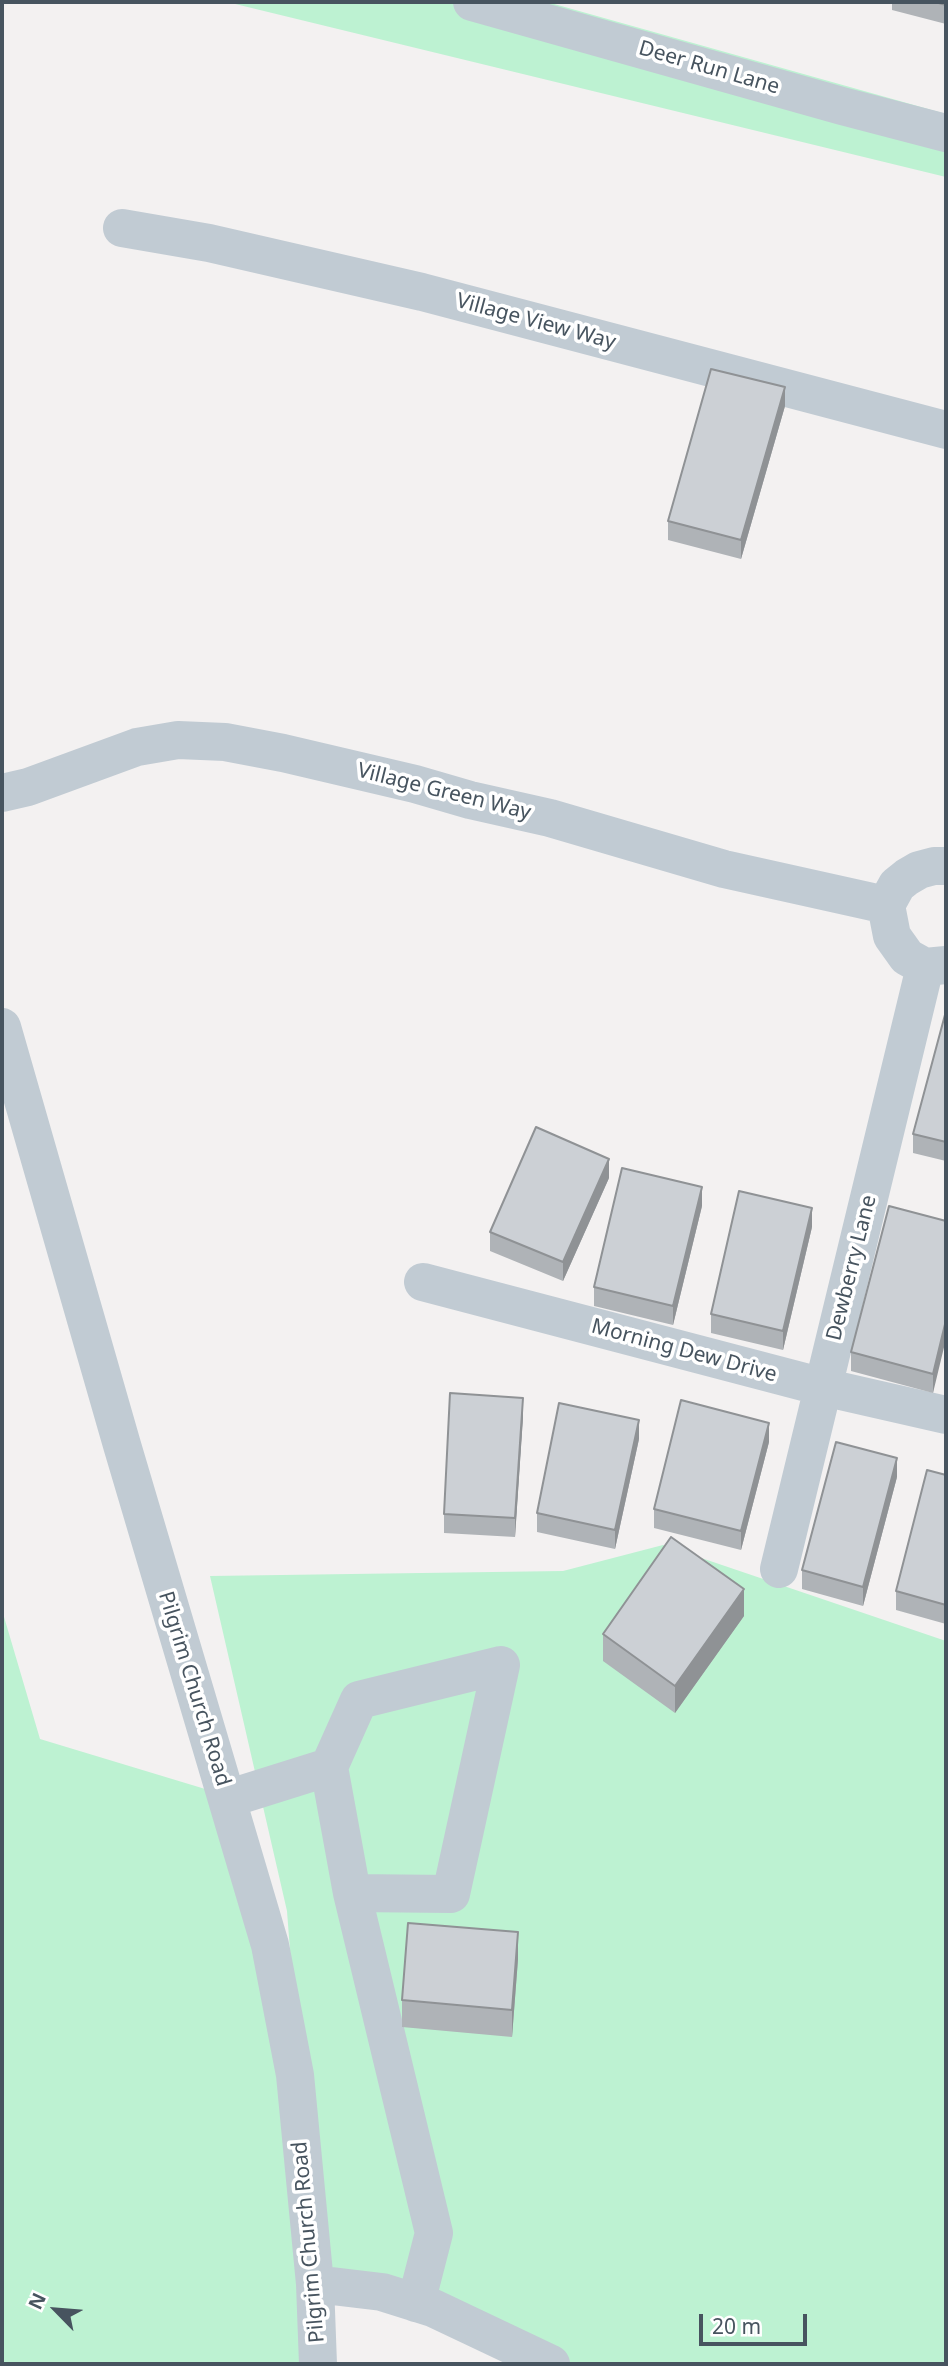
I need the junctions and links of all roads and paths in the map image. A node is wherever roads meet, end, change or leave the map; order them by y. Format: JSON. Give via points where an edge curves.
{"nodes":[{"id":1,"x":472,"y":2,"type":"edge"},
{"id":2,"x":946,"y":133,"type":"edge"},
{"id":3,"x":122,"y":228,"type":"dead end"},
{"id":4,"x":946,"y":430,"type":"edge"},
{"id":5,"x":2,"y":793,"type":"edge"},
{"id":6,"x":946,"y":866,"type":"edge"},
{"id":7,"x":886,"y":905,"type":"junction"},
{"id":8,"x":935,"y":966,"type":"edge"},
{"id":9,"x":2,"y":1032,"type":"edge"},
{"id":10,"x":423,"y":1282,"type":"dead end"},
{"id":11,"x":823,"y":1387,"type":"junction"},
{"id":12,"x":946,"y":1415,"type":"edge"},
{"id":13,"x":779,"y":1569,"type":"dead end"},
{"id":14,"x":329,"y":1767,"type":"junction"},
{"id":15,"x":226,"y":1799,"type":"junction"},
{"id":16,"x":352,"y":1894,"type":"junction"},
{"id":17,"x":315,"y":2284,"type":"junction"},
{"id":18,"x":416,"y":2303,"type":"junction"},
{"id":19,"x":318,"y":2364,"type":"edge"},
{"id":20,"x":551,"y":2364,"type":"edge"}],
"edges":[{"from":1,"to":2,"type":"street","name":"Deer Run Lane"},
{"from":3,"to":4,"type":"street","name":"Village View Way","via":[[422,292]]},
{"from":5,"to":7,"type":"street","name":"Village Green Way","via":[[137,747],[178,740],[225,742],[415,784],[724,869]]},
{"from":6,"to":7,"type":"street","via":[[907,877]]},
{"from":7,"to":8,"type":"street","via":[[898,947],[907,957]]},
{"from":8,"to":11,"type":"street","name":"Dewberry Lane"},
{"from":9,"to":15,"type":"street","name":"Pilgrim Church Road"},
{"from":10,"to":11,"type":"street","name":"Morning Dew Drive"},
{"from":11,"to":12,"type":"street","name":"Morning Dew Drive"},
{"from":11,"to":13,"type":"street","name":"Dewberry Lane"},
{"from":14,"to":15,"type":"street"},
{"from":14,"to":16,"type":"street"},
{"from":14,"to":16,"type":"street","via":[[359,1700],[500,1665],[451,1894]]},
{"from":15,"to":17,"type":"street","name":"Pilgrim Church Road","via":[[270,1945],[295,2076]]},
{"from":16,"to":18,"type":"street","via":[[433,2233]]},
{"from":17,"to":18,"type":"street","via":[[382,2292]]},
{"from":17,"to":19,"type":"street","name":"Pilgrim Church Road"},
{"from":18,"to":20,"type":"street"}]}
